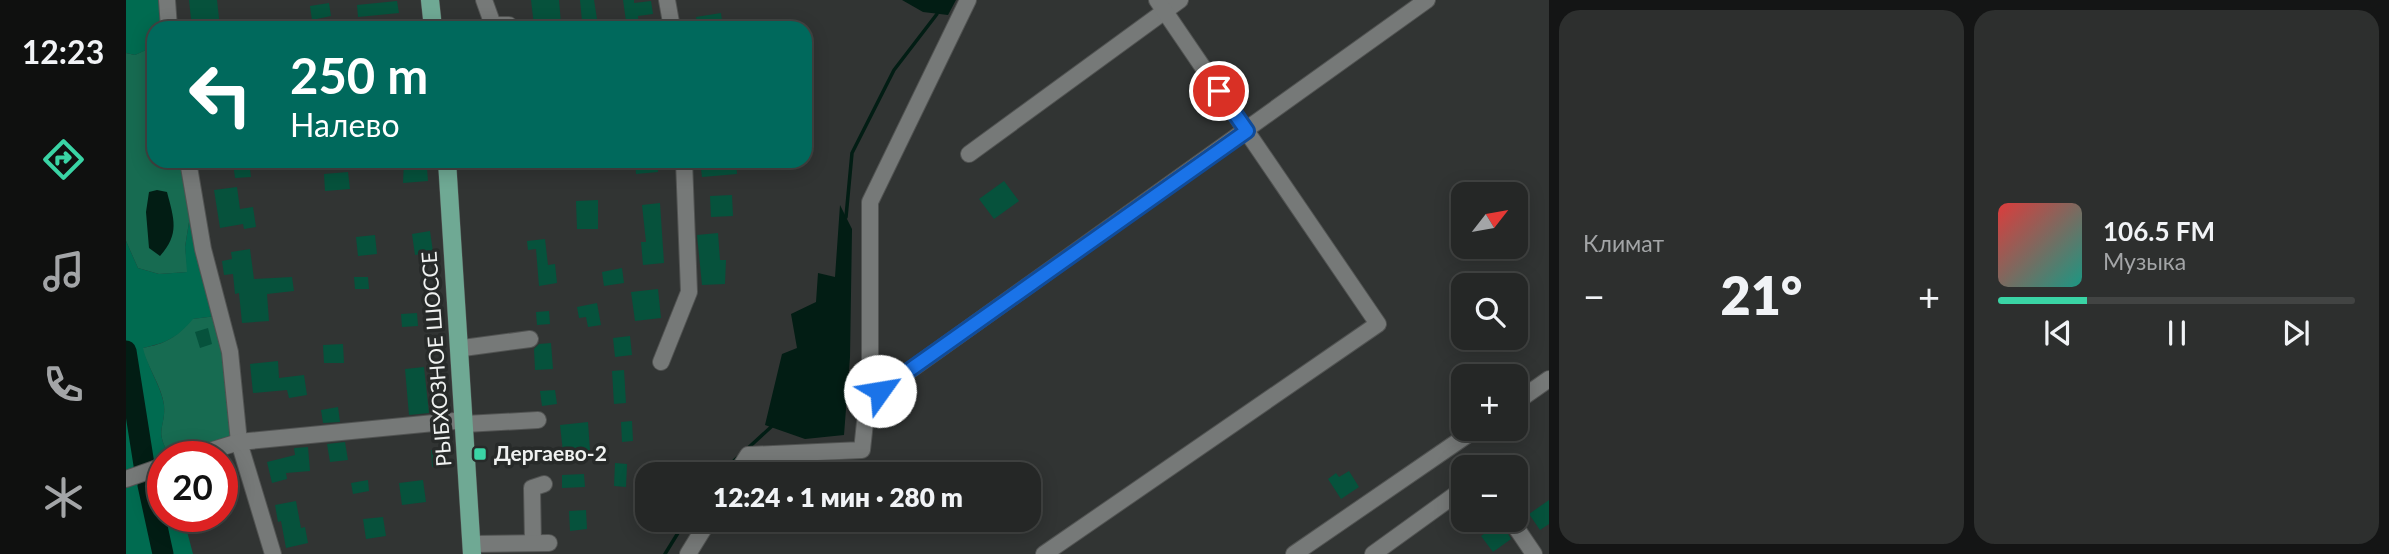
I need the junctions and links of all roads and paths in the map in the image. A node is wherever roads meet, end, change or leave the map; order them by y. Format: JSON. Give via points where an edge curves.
{"nodes":[{"id":1,"x":167,"y":0,"type":"edge"},
{"id":2,"x":430,"y":0,"type":"edge"},
{"id":3,"x":484,"y":0,"type":"edge"},
{"id":4,"x":667,"y":0,"type":"edge"},
{"id":5,"x":968,"y":0,"type":"edge"},
{"id":6,"x":1181,"y":0,"type":"edge"},
{"id":7,"x":1427,"y":0,"type":"edge"},
{"id":8,"x":1161,"y":6,"type":"edge"},
{"id":9,"x":168,"y":21,"type":"edge"},
{"id":10,"x":432,"y":21,"type":"edge"},
{"id":11,"x":492,"y":21,"type":"edge"},
{"id":12,"x":671,"y":21,"type":"edge"},
{"id":13,"x":1247,"y":131,"type":"junction"},
{"id":14,"x":969,"y":154,"type":"dead end"},
{"id":15,"x":189,"y":168,"type":"edge"},
{"id":16,"x":447,"y":168,"type":"edge"},
{"id":17,"x":684,"y":168,"type":"edge"},
{"id":18,"x":530,"y":339,"type":"dead end"},
{"id":19,"x":463,"y":348,"type":"dead end"},
{"id":20,"x":661,"y":362,"type":"dead end"},
{"id":21,"x":1549,"y":379,"type":"edge"},
{"id":22,"x":880,"y":391,"type":"dead end"},
{"id":23,"x":1528,"y":394,"type":"edge"},
{"id":24,"x":538,"y":420,"type":"dead end"},
{"id":25,"x":465,"y":422,"type":"junction"},
{"id":26,"x":1459,"y":441,"type":"edge"},
{"id":27,"x":239,"y":442,"type":"junction"},
{"id":28,"x":744,"y":462,"type":"edge"},
{"id":29,"x":147,"y":472,"type":"edge"},
{"id":30,"x":126,"y":479,"type":"edge"},
{"id":31,"x":544,"y":484,"type":"dead end"},
{"id":32,"x":1451,"y":498,"type":"edge"},
{"id":33,"x":702,"y":532,"type":"edge"},
{"id":34,"x":1519,"y":532,"type":"edge"},
{"id":35,"x":471,"y":549,"type":"edge"},
{"id":36,"x":272,"y":554,"type":"edge"},
{"id":37,"x":688,"y":554,"type":"edge"},
{"id":38,"x":1044,"y":554,"type":"edge"},
{"id":39,"x":1294,"y":554,"type":"edge"},
{"id":40,"x":1373,"y":554,"type":"edge"},
{"id":41,"x":1534,"y":554,"type":"edge"}],
"edges":[{"from":1,"to":9,"type":"street"},
{"from":2,"to":10,"type":"main road"},
{"from":3,"to":11,"type":"street"},
{"from":4,"to":12,"type":"street"},
{"from":5,"to":28,"type":"street","via":[[870,202],[870,376],[862,450],[748,455]]},
{"from":6,"to":8,"type":"street"},
{"from":7,"to":13,"type":"street"},
{"from":8,"to":13,"type":"street"},
{"from":8,"to":14,"type":"street"},
{"from":13,"to":22,"type":"street"},
{"from":13,"to":38,"type":"street","via":[[1378,324]]},
{"from":15,"to":27,"type":"street","via":[[203,249],[230,352]]},
{"from":16,"to":25,"type":"main road","name":"РЫБХОЗНОЕ ШОССЕ"},
{"from":17,"to":20,"type":"street","via":[[689,292]]},
{"from":18,"to":19,"type":"street"},
{"from":21,"to":23,"type":"street"},
{"from":24,"to":25,"type":"street"},
{"from":25,"to":27,"type":"street"},
{"from":25,"to":35,"type":"main road","name":"РЫБХОЗНОЕ ШОССЕ"},
{"from":26,"to":39,"type":"street"},
{"from":27,"to":36,"type":"street"},
{"from":29,"to":30,"type":"street"},
{"from":31,"to":35,"type":"street","via":[[532,488],[541,543]]},
{"from":32,"to":40,"type":"street"},
{"from":33,"to":37,"type":"street"},
{"from":34,"to":41,"type":"street"}]}
